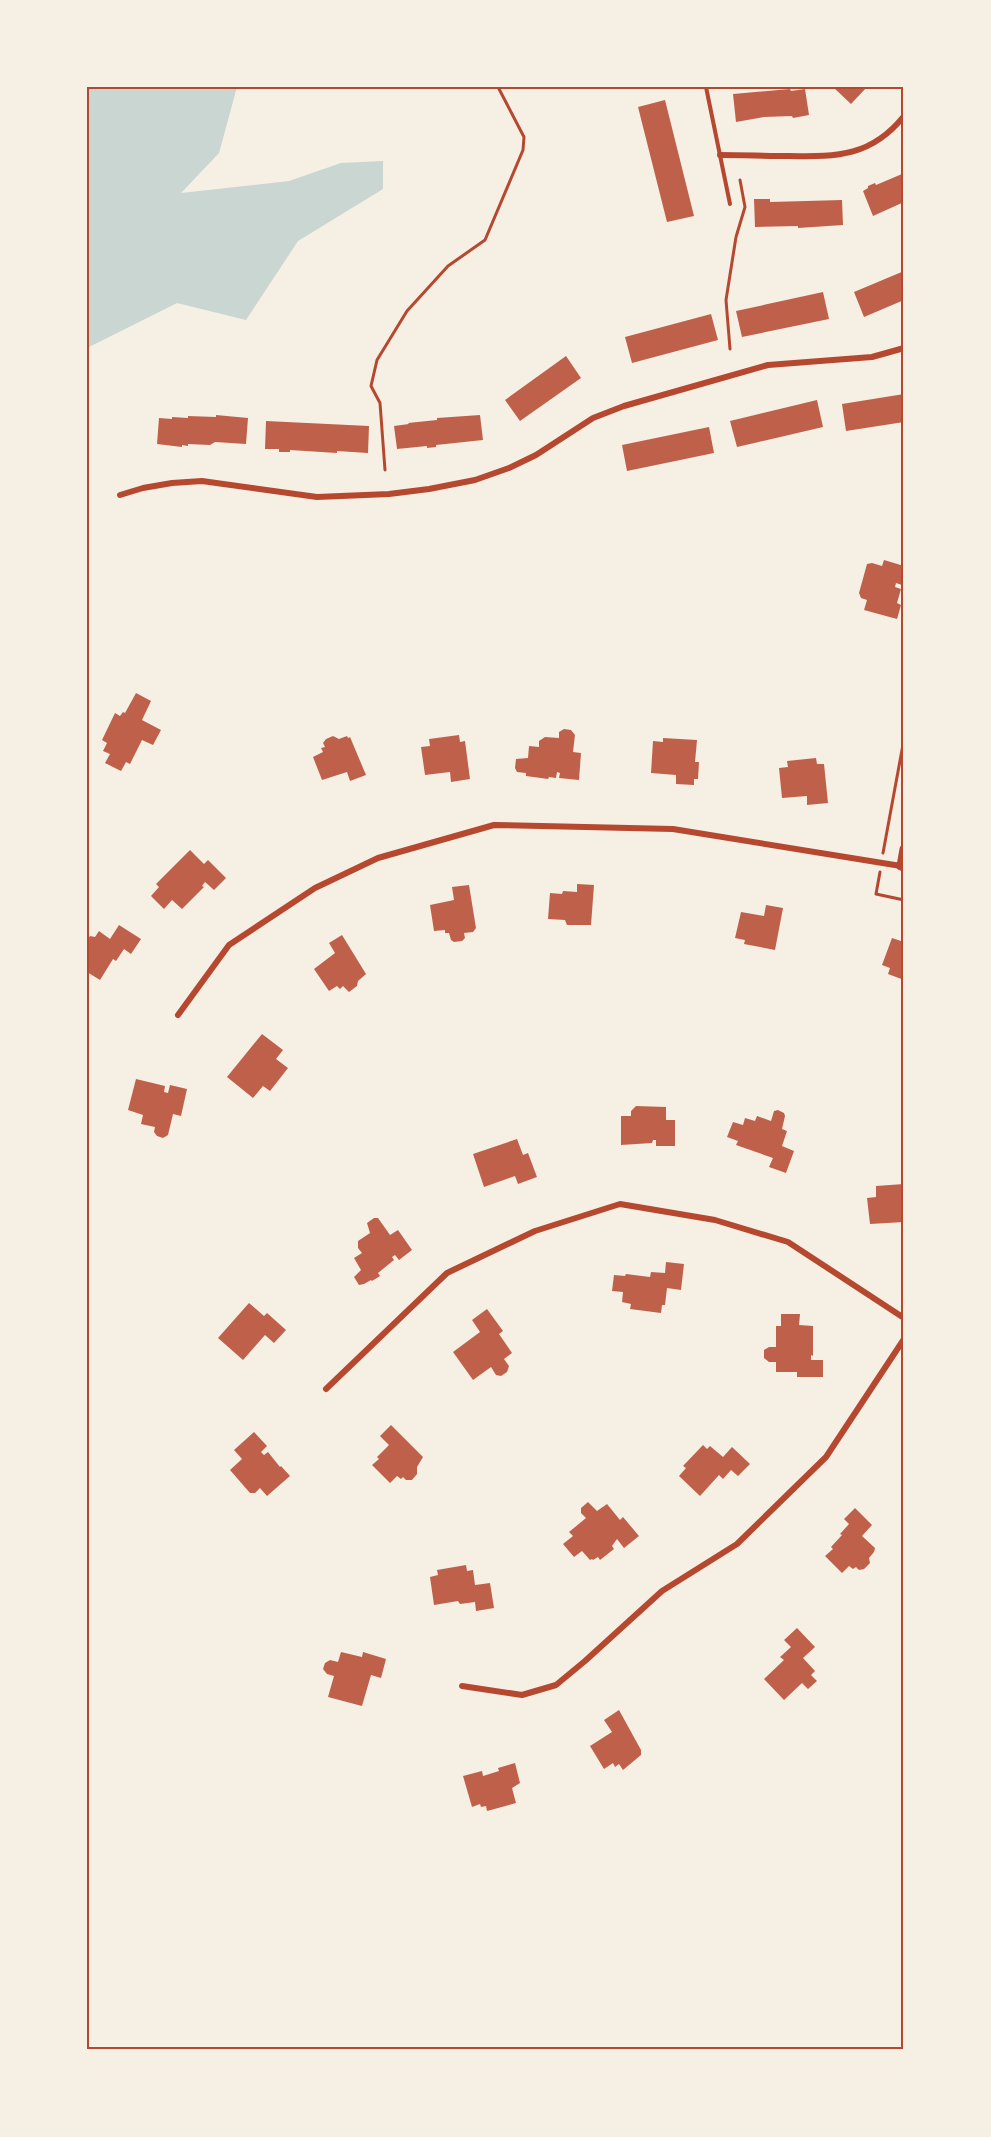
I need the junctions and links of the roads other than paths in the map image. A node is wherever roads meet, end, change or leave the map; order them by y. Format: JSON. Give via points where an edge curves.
{"nodes":[{"id":1,"x":706,"y":87,"type":"edge"},
{"id":2,"x":904,"y":116,"type":"edge"},
{"id":3,"x":720,"y":155,"type":"junction"},
{"id":4,"x":730,"y":204,"type":"dead end"},
{"id":5,"x":904,"y":348,"type":"edge"},
{"id":6,"x":120,"y":495,"type":"dead end"},
{"id":7,"x":904,"y":849,"type":"edge"},
{"id":8,"x":902,"y":867,"type":"edge"},
{"id":9,"x":178,"y":1015,"type":"dead end"},
{"id":10,"x":904,"y":1318,"type":"edge"},
{"id":11,"x":904,"y":1339,"type":"edge"},
{"id":12,"x":326,"y":1389,"type":"dead end"},
{"id":13,"x":462,"y":1686,"type":"dead end"}],
"edges":[{"from":1,"to":3,"type":"lane"},
{"from":2,"to":3,"type":"street","via":[[885,136],[850,153]]},
{"from":3,"to":4,"type":"lane"},
{"from":5,"to":6,"type":"street","via":[[863,358],[768,365],[624,406],[593,418],[509,468],[429,489],[317,497],[202,481],[172,483]]},
{"from":7,"to":8,"type":"street"},
{"from":8,"to":9,"type":"street","via":[[673,829],[494,825],[378,858],[315,888],[229,945]]},
{"from":10,"to":12,"type":"street","via":[[788,1242],[715,1220],[620,1204],[535,1231],[447,1273]]},
{"from":11,"to":13,"type":"street","via":[[826,1456],[737,1544],[662,1591],[556,1684],[522,1695]]}]}
